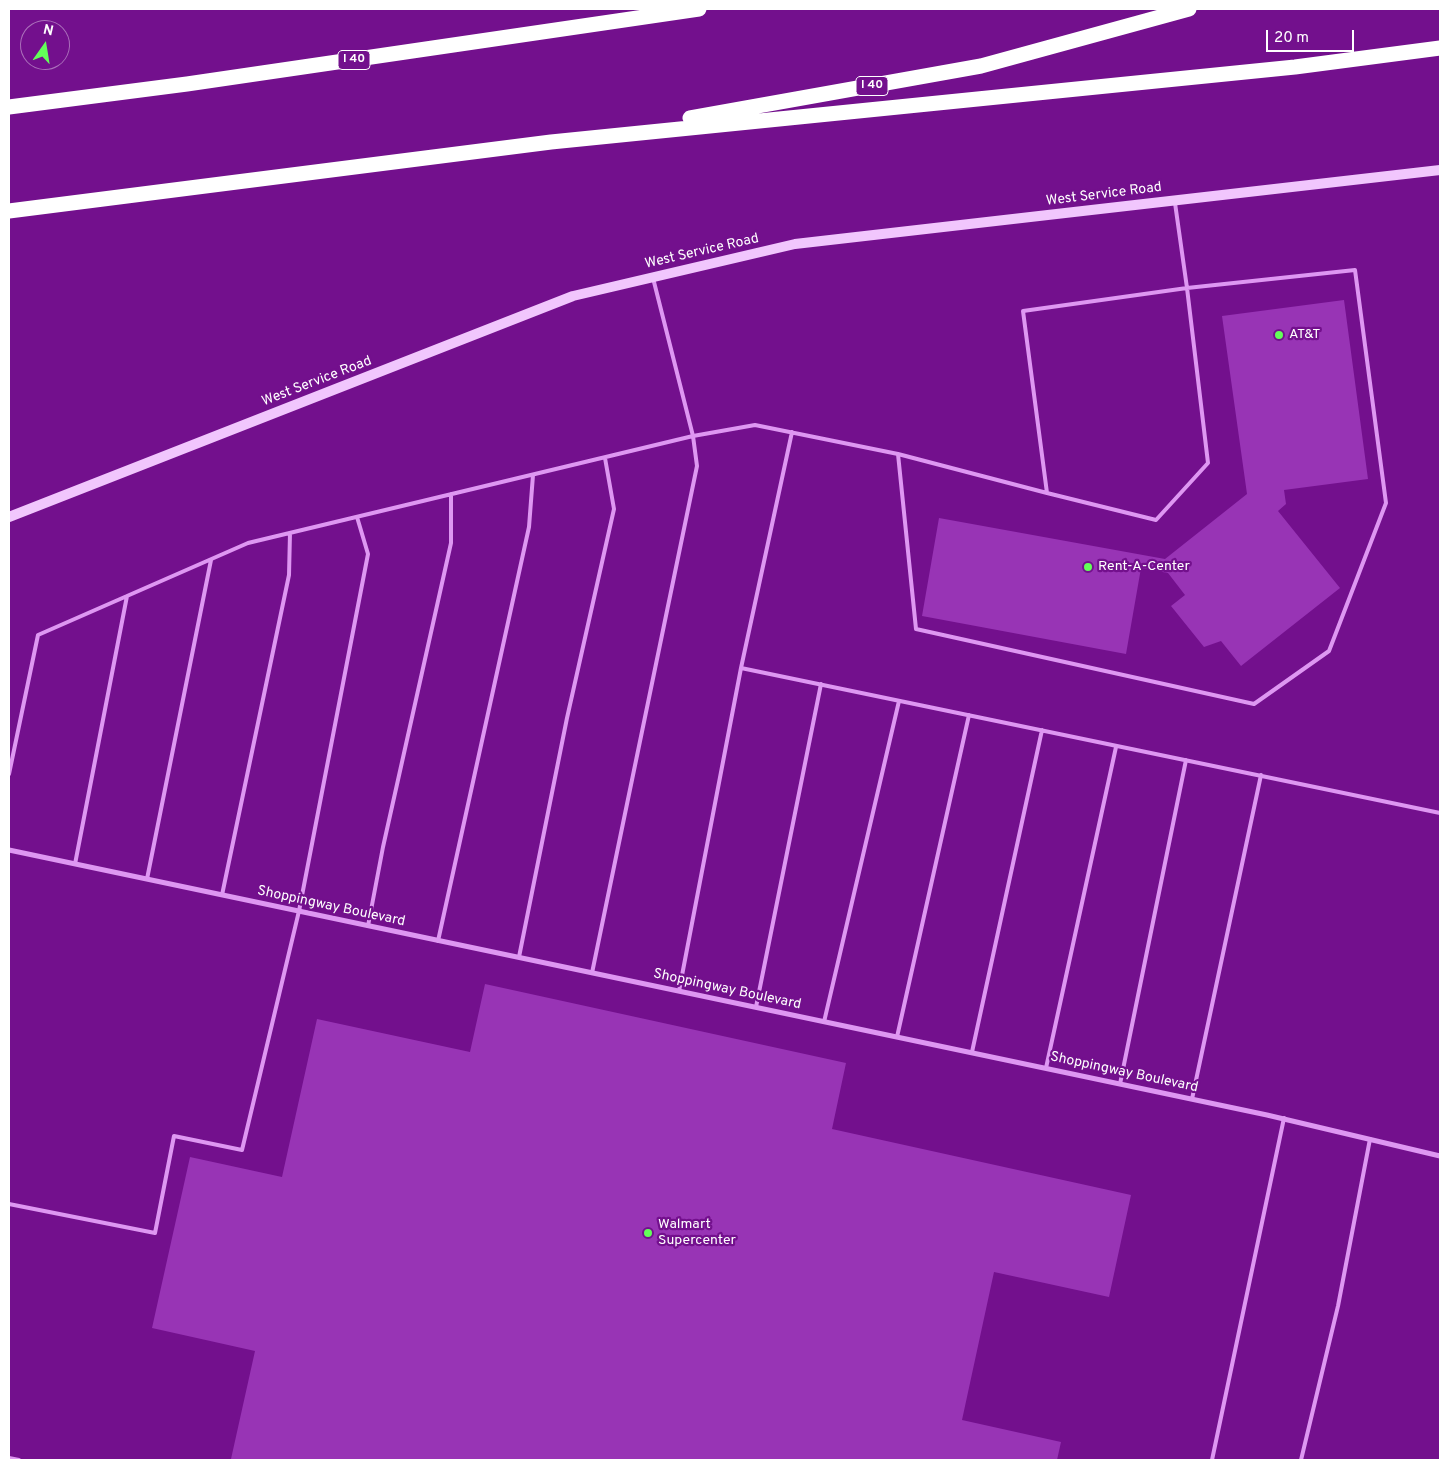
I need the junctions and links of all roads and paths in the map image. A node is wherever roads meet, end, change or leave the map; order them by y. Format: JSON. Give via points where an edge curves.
{"nodes":[{"id":1,"x":699,"y":9,"type":"edge"},
{"id":2,"x":1189,"y":9,"type":"edge"},
{"id":3,"x":1440,"y":48,"type":"edge"},
{"id":4,"x":9,"y":107,"type":"edge"},
{"id":5,"x":551,"y":142,"type":"junction"},
{"id":6,"x":1440,"y":170,"type":"edge"},
{"id":7,"x":1175,"y":200,"type":"junction"},
{"id":8,"x":9,"y":211,"type":"edge"},
{"id":9,"x":653,"y":278,"type":"junction"},
{"id":10,"x":1187,"y":288,"type":"junction"},
{"id":11,"x":792,"y":432,"type":"junction"},
{"id":12,"x":693,"y":436,"type":"junction"},
{"id":13,"x":898,"y":454,"type":"junction"},
{"id":14,"x":605,"y":458,"type":"junction"},
{"id":15,"x":533,"y":475,"type":"junction"},
{"id":16,"x":1047,"y":493,"type":"junction"},
{"id":17,"x":451,"y":494,"type":"junction"},
{"id":18,"x":9,"y":517,"type":"edge"},
{"id":19,"x":357,"y":517,"type":"junction"},
{"id":20,"x":290,"y":533,"type":"junction"},
{"id":21,"x":210,"y":560,"type":"junction"},
{"id":22,"x":127,"y":596,"type":"junction"},
{"id":23,"x":740,"y":668,"type":"junction"},
{"id":24,"x":821,"y":684,"type":"junction"},
{"id":25,"x":899,"y":700,"type":"junction"},
{"id":26,"x":969,"y":715,"type":"junction"},
{"id":27,"x":1042,"y":730,"type":"junction"},
{"id":28,"x":1116,"y":746,"type":"junction"},
{"id":29,"x":1186,"y":760,"type":"junction"},
{"id":30,"x":9,"y":774,"type":"edge"},
{"id":31,"x":1260,"y":776,"type":"junction"},
{"id":32,"x":1440,"y":812,"type":"edge"},
{"id":33,"x":9,"y":850,"type":"edge"},
{"id":34,"x":74,"y":864,"type":"junction"},
{"id":35,"x":147,"y":879,"type":"junction"},
{"id":36,"x":222,"y":895,"type":"junction"},
{"id":37,"x":299,"y":911,"type":"junction"},
{"id":38,"x":368,"y":926,"type":"junction"},
{"id":39,"x":438,"y":940,"type":"junction"},
{"id":40,"x":519,"y":957,"type":"junction"},
{"id":41,"x":592,"y":973,"type":"junction"},
{"id":42,"x":679,"y":991,"type":"junction"},
{"id":43,"x":756,"y":1007,"type":"junction"},
{"id":44,"x":824,"y":1022,"type":"junction"},
{"id":45,"x":897,"y":1037,"type":"junction"},
{"id":46,"x":972,"y":1052,"type":"junction"},
{"id":47,"x":1046,"y":1068,"type":"junction"},
{"id":48,"x":1120,"y":1084,"type":"junction"},
{"id":49,"x":1192,"y":1099,"type":"junction"},
{"id":50,"x":1284,"y":1118,"type":"junction"},
{"id":51,"x":1370,"y":1139,"type":"junction"},
{"id":52,"x":1440,"y":1156,"type":"edge"},
{"id":53,"x":9,"y":1204,"type":"edge"},
{"id":54,"x":9,"y":1458,"type":"edge"},
{"id":55,"x":19,"y":1460,"type":"edge"},
{"id":56,"x":1212,"y":1460,"type":"edge"},
{"id":57,"x":1301,"y":1460,"type":"edge"}],
"edges":[{"from":1,"to":4,"type":"highway","number":"I 40"},
{"from":2,"to":5,"type":"highway","number":"I 40","via":[[981,66]]},
{"from":3,"to":5,"type":"highway","via":[[1295,67]]},
{"from":5,"to":8,"type":"highway","number":"I 40"},
{"from":6,"to":7,"type":"main road","name":"West Service Road"},
{"from":7,"to":9,"type":"main road","name":"West Service Road","via":[[795,244]]},
{"from":7,"to":10,"type":"lane"},
{"from":9,"to":12,"type":"lane"},
{"from":9,"to":18,"type":"main road","name":"West Service Road","via":[[573,296]]},
{"from":10,"to":13,"type":"lane","via":[[1355,270],[1386,503],[1329,651],[1254,704],[916,630]]},
{"from":10,"to":16,"type":"lane","via":[[1023,311]]},
{"from":10,"to":16,"type":"lane","via":[[1208,463],[1156,520]]},
{"from":11,"to":12,"type":"lane","via":[[755,425]]},
{"from":11,"to":13,"type":"lane"},
{"from":11,"to":23,"type":"lane"},
{"from":12,"to":14,"type":"lane"},
{"from":12,"to":41,"type":"lane","via":[[697,466]]},
{"from":13,"to":16,"type":"lane"},
{"from":14,"to":15,"type":"lane"},
{"from":14,"to":40,"type":"lane","via":[[614,509],[567,718]]},
{"from":15,"to":17,"type":"lane"},
{"from":15,"to":39,"type":"lane","via":[[529,527]]},
{"from":17,"to":19,"type":"lane"},
{"from":17,"to":38,"type":"lane","via":[[451,543]]},
{"from":19,"to":20,"type":"lane"},
{"from":19,"to":37,"type":"lane","via":[[368,554]]},
{"from":20,"to":21,"type":"lane","via":[[248,543]]},
{"from":20,"to":36,"type":"lane","via":[[289,575]]},
{"from":21,"to":22,"type":"lane"},
{"from":21,"to":35,"type":"lane"},
{"from":22,"to":30,"type":"lane","via":[[38,635]]},
{"from":22,"to":34,"type":"lane"},
{"from":23,"to":24,"type":"lane"},
{"from":23,"to":42,"type":"lane"},
{"from":24,"to":25,"type":"lane"},
{"from":24,"to":43,"type":"lane"},
{"from":25,"to":26,"type":"lane"},
{"from":25,"to":44,"type":"lane"},
{"from":26,"to":27,"type":"lane"},
{"from":26,"to":45,"type":"lane"},
{"from":27,"to":28,"type":"lane"},
{"from":27,"to":46,"type":"lane"},
{"from":28,"to":29,"type":"lane"},
{"from":28,"to":47,"type":"lane"},
{"from":29,"to":31,"type":"lane"},
{"from":29,"to":48,"type":"lane"},
{"from":31,"to":32,"type":"lane"},
{"from":31,"to":49,"type":"lane"},
{"from":33,"to":34,"type":"street","name":"Shoppingway Boulevard"},
{"from":34,"to":35,"type":"street","name":"Shoppingway Boulevard"},
{"from":35,"to":36,"type":"street","name":"Shoppingway Boulevard"},
{"from":36,"to":37,"type":"street","name":"Shoppingway Boulevard"},
{"from":37,"to":38,"type":"street","name":"Shoppingway Boulevard"},
{"from":37,"to":53,"type":"lane","via":[[242,1150],[174,1136],[154,1233]]},
{"from":38,"to":39,"type":"street","name":"Shoppingway Boulevard"},
{"from":39,"to":40,"type":"street","name":"Shoppingway Boulevard"},
{"from":40,"to":41,"type":"street","name":"Shoppingway Boulevard"},
{"from":41,"to":42,"type":"street","name":"Shoppingway Boulevard"},
{"from":42,"to":43,"type":"street","name":"Shoppingway Boulevard"},
{"from":43,"to":44,"type":"street","name":"Shoppingway Boulevard"},
{"from":44,"to":45,"type":"street","name":"Shoppingway Boulevard"},
{"from":45,"to":46,"type":"street","name":"Shoppingway Boulevard"},
{"from":46,"to":47,"type":"street","name":"Shoppingway Boulevard"},
{"from":47,"to":48,"type":"street","name":"Shoppingway Boulevard"},
{"from":48,"to":49,"type":"street","name":"Shoppingway Boulevard"},
{"from":49,"to":50,"type":"street","name":"Shoppingway Boulevard"},
{"from":50,"to":51,"type":"street","name":"Shoppingway Boulevard"},
{"from":50,"to":56,"type":"lane"},
{"from":51,"to":52,"type":"street","name":"Shoppingway Boulevard"},
{"from":51,"to":57,"type":"lane","via":[[1338,1306]]},
{"from":54,"to":55,"type":"lane"}]}
